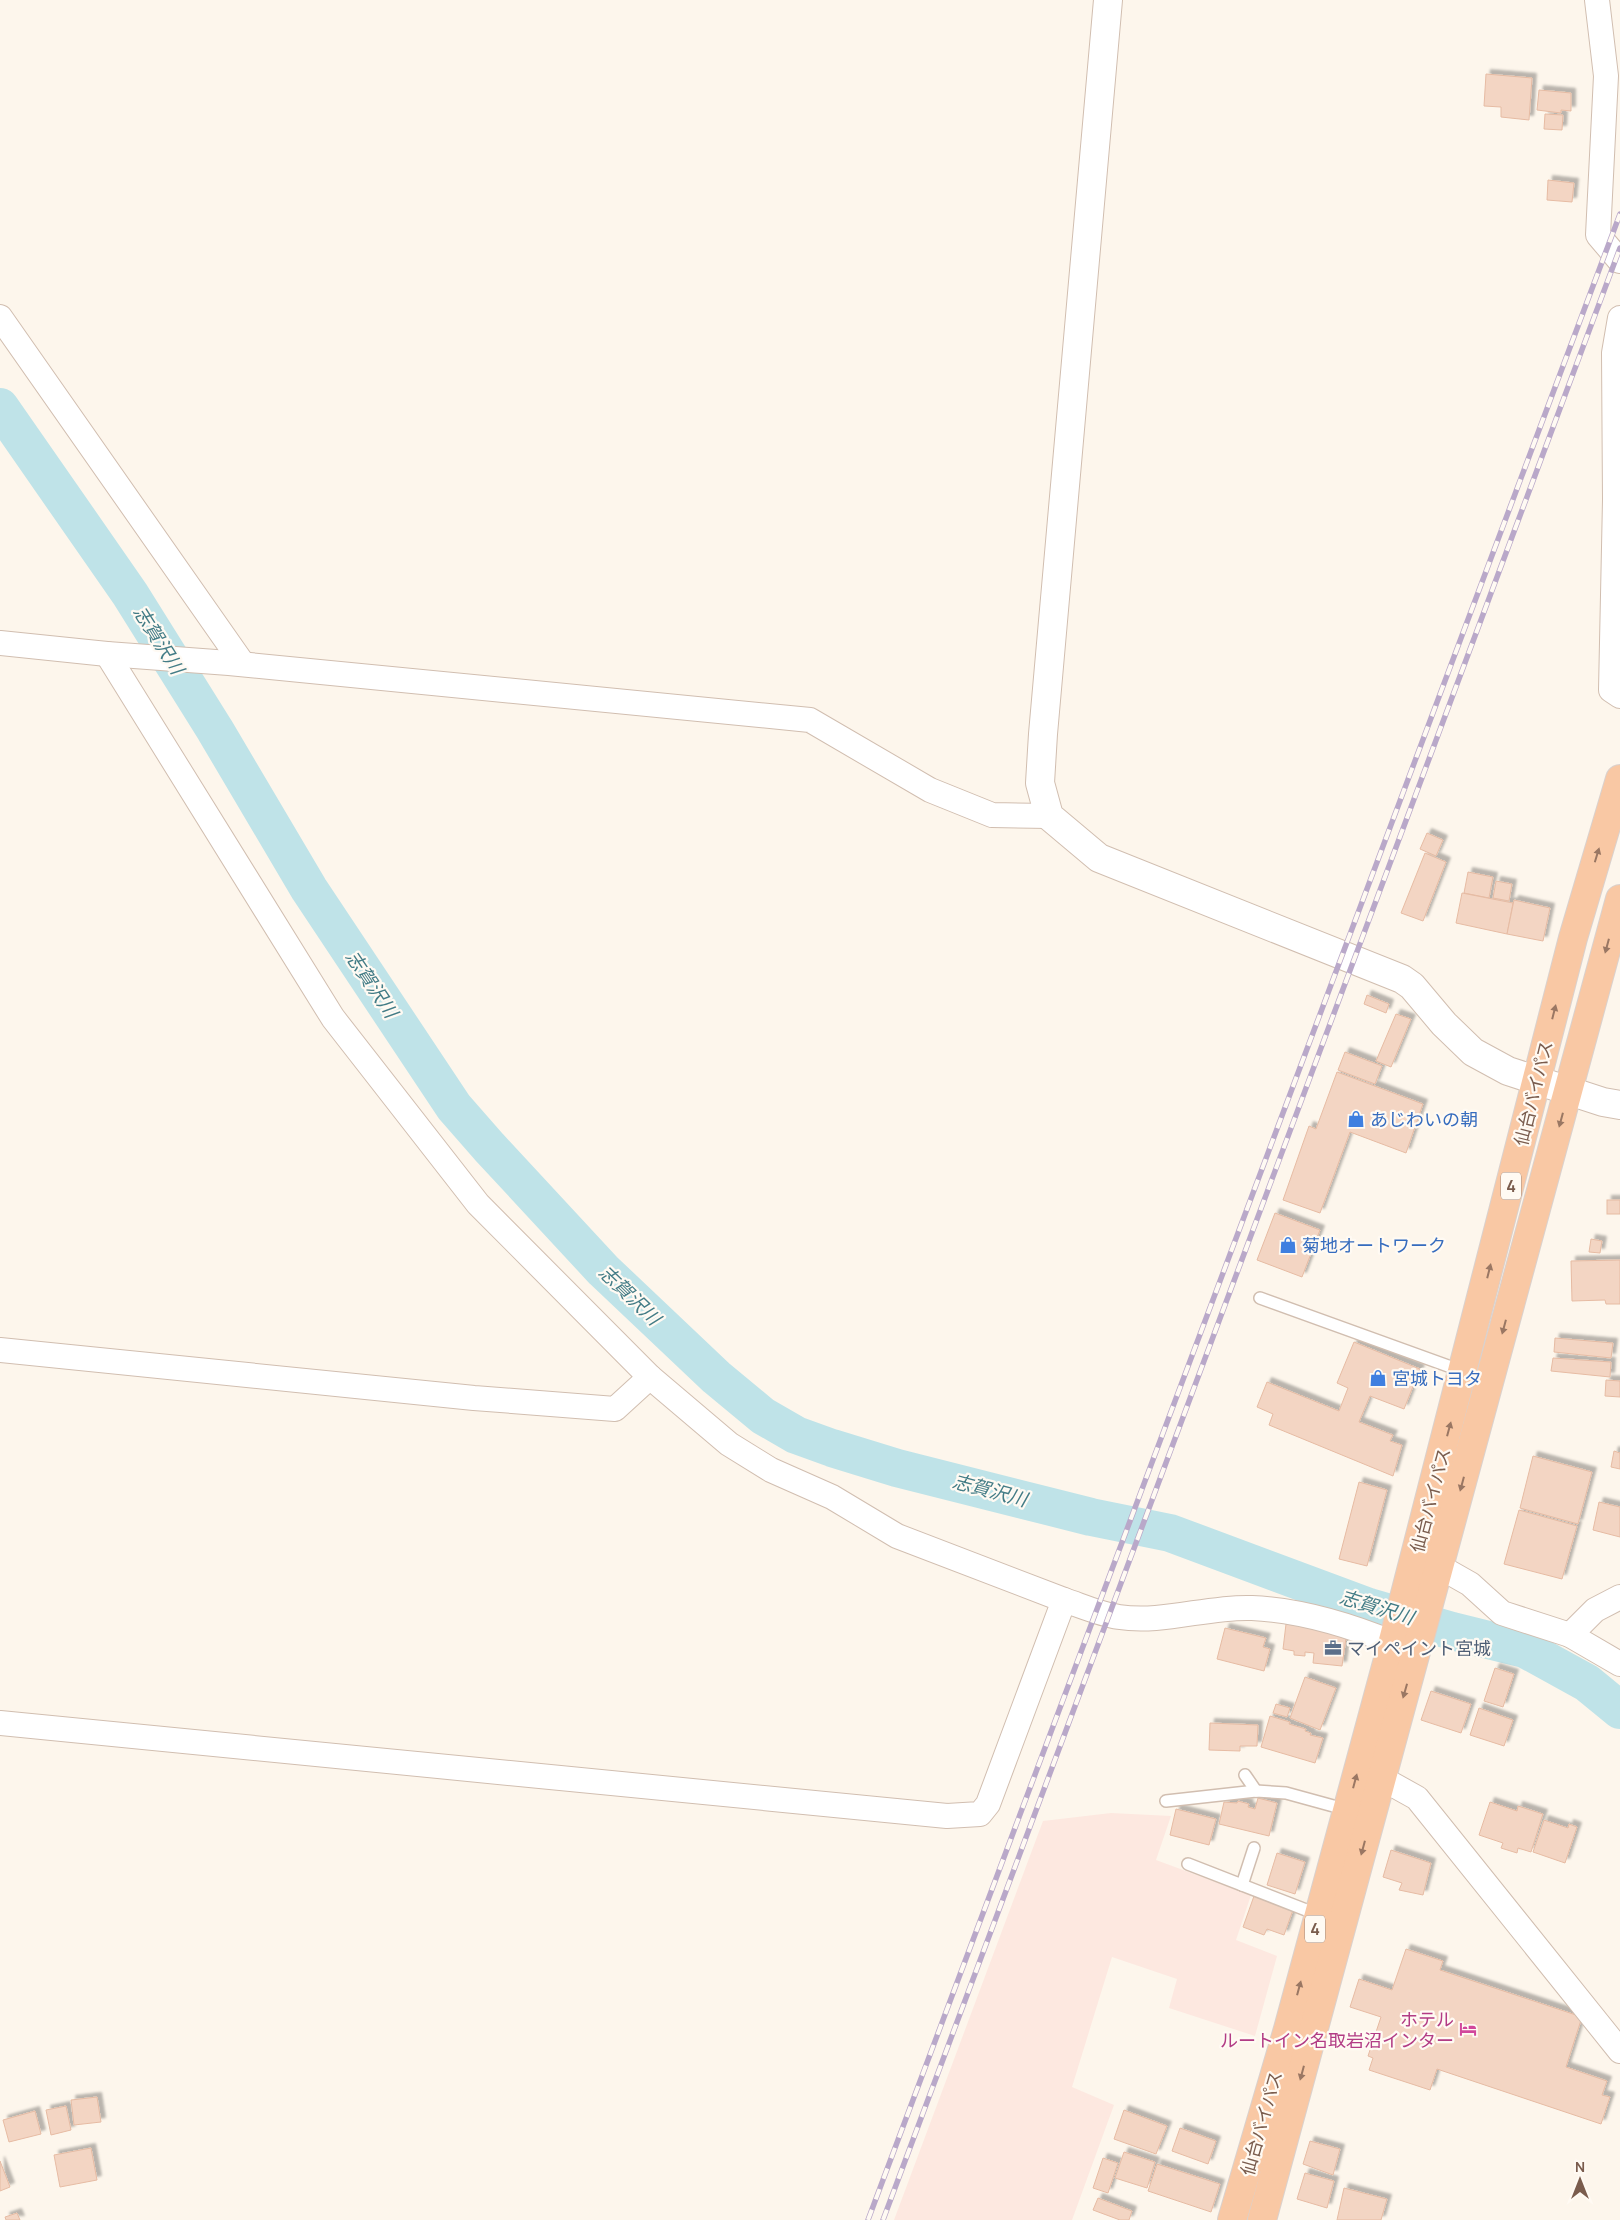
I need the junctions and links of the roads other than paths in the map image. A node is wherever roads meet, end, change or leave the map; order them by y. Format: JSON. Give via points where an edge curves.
{"nodes":[{"id":1,"x":1108,"y":0,"type":"edge"},
{"id":2,"x":1597,"y":0,"type":"edge"},
{"id":3,"x":1620,"y":261,"type":"edge"},
{"id":4,"x":0,"y":317,"type":"edge"},
{"id":5,"x":1620,"y":318,"type":"edge"},
{"id":6,"x":1618,"y":437,"type":"edge"},
{"id":7,"x":0,"y":644,"type":"edge"},
{"id":8,"x":112,"y":654,"type":"junction"},
{"id":9,"x":236,"y":663,"type":"junction"},
{"id":10,"x":1620,"y":696,"type":"edge"},
{"id":11,"x":1620,"y":779,"type":"edge"},
{"id":12,"x":1049,"y":816,"type":"junction"},
{"id":13,"x":1620,"y":899,"type":"edge"},
{"id":14,"x":1537,"y":1080,"type":"junction"},
{"id":15,"x":1569,"y":1090,"type":"junction"},
{"id":16,"x":1620,"y":1105,"type":"edge"},
{"id":17,"x":1260,"y":1298,"type":"dead end"},
{"id":18,"x":0,"y":1350,"type":"edge"},
{"id":19,"x":1463,"y":1371,"type":"junction"},
{"id":20,"x":650,"y":1376,"type":"junction"},
{"id":21,"x":1440,"y":1567,"type":"junction"},
{"id":22,"x":1620,"y":1596,"type":"edge"},
{"id":23,"x":1418,"y":1598,"type":"junction"},
{"id":24,"x":1064,"y":1600,"type":"junction"},
{"id":25,"x":1570,"y":1635,"type":"junction"},
{"id":26,"x":1402,"y":1642,"type":"junction"},
{"id":27,"x":1620,"y":1664,"type":"edge"},
{"id":28,"x":0,"y":1723,"type":"edge"},
{"id":29,"x":1245,"y":1775,"type":"dead end"},
{"id":30,"x":1381,"y":1778,"type":"junction"},
{"id":31,"x":1256,"y":1791,"type":"junction"},
{"id":32,"x":1166,"y":1801,"type":"dead end"},
{"id":33,"x":1348,"y":1810,"type":"junction"},
{"id":34,"x":1254,"y":1848,"type":"dead end"},
{"id":35,"x":1188,"y":1864,"type":"dead end"},
{"id":36,"x":1242,"y":1886,"type":"junction"},
{"id":37,"x":1319,"y":1915,"type":"junction"},
{"id":38,"x":1620,"y":2051,"type":"edge"},
{"id":39,"x":1232,"y":2220,"type":"edge"},
{"id":40,"x":1262,"y":2220,"type":"edge"}],
"edges":[{"from":1,"to":12,"type":"street","via":[[1043,734],[1040,783]]},
{"from":2,"to":3,"type":"street","via":[[1606,76],[1598,236]]},
{"from":4,"to":9,"type":"street"},
{"from":5,"to":6,"type":"street","via":[[1614,354]]},
{"from":6,"to":10,"type":"street","via":[[1611,690]]},
{"from":7,"to":8,"type":"street"},
{"from":8,"to":9,"type":"street"},
{"from":8,"to":20,"type":"street","via":[[333,1018],[478,1204]]},
{"from":9,"to":12,"type":"street","via":[[810,720],[930,790],[992,815]]},
{"from":14,"to":11,"type":"highway","name":"仙台バイパス","number":"4","one_way":true,"via":[[1573,938]]},
{"from":12,"to":14,"type":"street","via":[[1099,858],[1402,979],[1473,1052],[1508,1071]]},
{"from":13,"to":15,"type":"highway","name":"仙台バイパス","number":"4","one_way":true},
{"from":14,"to":15,"type":"street"},
{"from":19,"to":14,"type":"highway","name":"仙台バイパス","number":"4","one_way":true},
{"from":15,"to":16,"type":"street"},
{"from":15,"to":21,"type":"highway","name":"仙台バイパス","number":"4","one_way":true},
{"from":17,"to":19,"type":"lane"},
{"from":18,"to":20,"type":"street","via":[[474,1398],[615,1409]]},
{"from":23,"to":19,"type":"highway","name":"仙台バイパス","number":"4","one_way":true},
{"from":20,"to":24,"type":"street","via":[[729,1444],[771,1470],[832,1497],[896,1536]]},
{"from":21,"to":23,"type":"highway","name":"仙台バイパス","number":"4"},
{"from":21,"to":25,"type":"street","via":[[1470,1584],[1502,1613]]},
{"from":22,"to":25,"type":"street","via":[[1594,1610]]},
{"from":23,"to":26,"type":"highway","name":"仙台バイパス","number":"4"},
{"from":24,"to":26,"type":"street","via":[[1120,1617],[1162,1617],[1251,1608],[1276,1610]]},
{"from":24,"to":28,"type":"street","via":[[988,1804],[980,1814],[947,1816]]},
{"from":25,"to":27,"type":"street"},
{"from":26,"to":30,"type":"highway","name":"仙台バイパス","number":"4","one_way":true},
{"from":33,"to":26,"type":"highway","name":"仙台バイパス","number":"4","one_way":true},
{"from":29,"to":31,"type":"lane"},
{"from":30,"to":38,"type":"street","via":[[1417,1798]]},
{"from":30,"to":40,"type":"highway","name":"仙台バイパス","number":"4","one_way":true},
{"from":31,"to":32,"type":"lane"},
{"from":31,"to":33,"type":"lane","via":[[1286,1793]]},
{"from":33,"to":37,"type":"highway","name":"仙台バイパス","number":"4"},
{"from":34,"to":36,"type":"lane"},
{"from":35,"to":36,"type":"lane"},
{"from":36,"to":37,"type":"lane"},
{"from":39,"to":37,"type":"highway","name":"仙台バイパス","number":"4","one_way":true}]}
